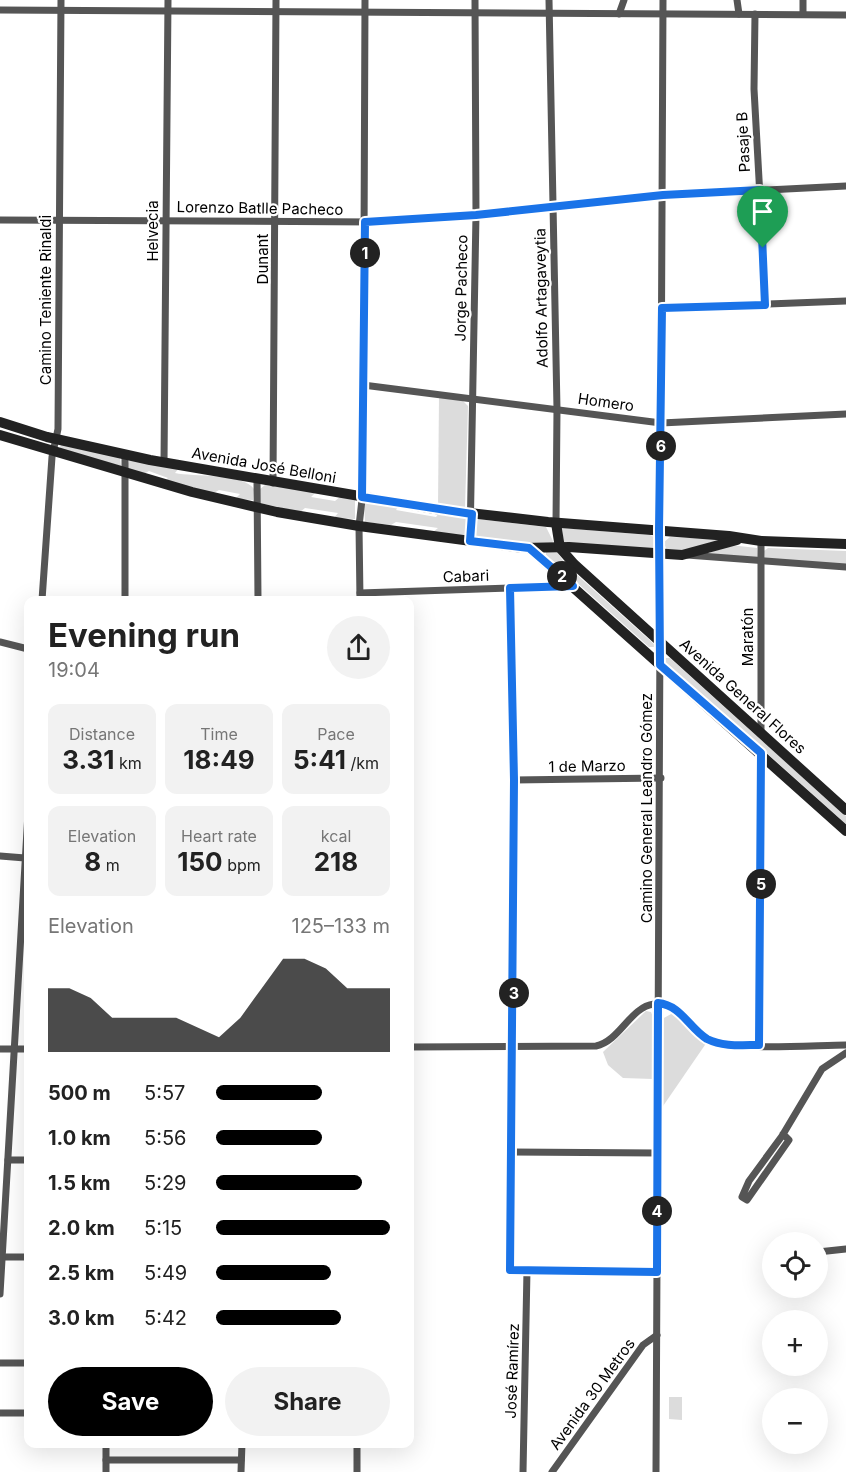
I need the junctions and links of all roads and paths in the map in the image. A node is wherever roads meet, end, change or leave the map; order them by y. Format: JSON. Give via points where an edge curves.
{"nodes":[{"id":1,"x":61,"y":0,"type":"edge"},
{"id":2,"x":168,"y":0,"type":"edge"},
{"id":3,"x":276,"y":0,"type":"edge"},
{"id":4,"x":365,"y":0,"type":"edge"},
{"id":5,"x":475,"y":0,"type":"edge"},
{"id":6,"x":549,"y":0,"type":"edge"},
{"id":7,"x":624,"y":0,"type":"edge"},
{"id":8,"x":663,"y":0,"type":"edge"},
{"id":9,"x":737,"y":0,"type":"edge"},
{"id":10,"x":803,"y":0,"type":"edge"},
{"id":11,"x":0,"y":10,"type":"edge"},
{"id":12,"x":61,"y":10,"type":"junction"},
{"id":13,"x":168,"y":11,"type":"junction"},
{"id":14,"x":276,"y":11,"type":"junction"},
{"id":15,"x":365,"y":12,"type":"junction"},
{"id":16,"x":475,"y":13,"type":"junction"},
{"id":17,"x":550,"y":13,"type":"junction"},
{"id":18,"x":619,"y":14,"type":"junction"},
{"id":19,"x":664,"y":14,"type":"junction"},
{"id":20,"x":739,"y":14,"type":"junction"},
{"id":21,"x":755,"y":14,"type":"junction"},
{"id":22,"x":803,"y":14,"type":"junction"},
{"id":23,"x":846,"y":15,"type":"edge"},
{"id":24,"x":846,"y":186,"type":"edge"},
{"id":25,"x":760,"y":190,"type":"junction"},
{"id":26,"x":663,"y":195,"type":"junction"},
{"id":27,"x":552,"y":206,"type":"junction"},
{"id":28,"x":476,"y":215,"type":"junction"},
{"id":29,"x":0,"y":220,"type":"edge"},
{"id":30,"x":60,"y":220,"type":"junction"},
{"id":31,"x":166,"y":220,"type":"junction"},
{"id":32,"x":275,"y":222,"type":"junction"},
{"id":33,"x":365,"y":222,"type":"junction"},
{"id":34,"x":846,"y":301,"type":"edge"},
{"id":35,"x":765,"y":305,"type":"junction"},
{"id":36,"x":662,"y":308,"type":"junction"},
{"id":37,"x":363,"y":385,"type":"junction"},
{"id":38,"x":474,"y":398,"type":"junction"},
{"id":39,"x":557,"y":409,"type":"junction"},
{"id":40,"x":846,"y":414,"type":"edge"},
{"id":41,"x":0,"y":422,"type":"edge"},
{"id":42,"x":662,"y":423,"type":"junction"},
{"id":43,"x":0,"y":435,"type":"edge"},
{"id":44,"x":56,"y":439,"type":"junction"},
{"id":45,"x":53,"y":452,"type":"junction"},
{"id":46,"x":125,"y":455,"type":"junction"},
{"id":47,"x":164,"y":463,"type":"junction"},
{"id":48,"x":124,"y":473,"type":"junction"},
{"id":49,"x":257,"y":480,"type":"junction"},
{"id":50,"x":273,"y":483,"type":"junction"},
{"id":51,"x":362,"y":497,"type":"junction"},
{"id":52,"x":257,"y":507,"type":"junction"},
{"id":53,"x":472,"y":514,"type":"junction"},
{"id":54,"x":556,"y":523,"type":"junction"},
{"id":55,"x":360,"y":526,"type":"junction"},
{"id":56,"x":659,"y":530,"type":"junction"},
{"id":57,"x":742,"y":540,"type":"junction"},
{"id":58,"x":470,"y":541,"type":"junction"},
{"id":59,"x":761,"y":542,"type":"junction"},
{"id":60,"x":846,"y":544,"type":"edge"},
{"id":61,"x":529,"y":548,"type":"junction"},
{"id":62,"x":560,"y":548,"type":"junction"},
{"id":63,"x":659,"y":552,"type":"junction"},
{"id":64,"x":685,"y":555,"type":"junction"},
{"id":65,"x":761,"y":562,"type":"junction"},
{"id":66,"x":846,"y":567,"type":"edge"},
{"id":67,"x":573,"y":586,"type":"junction"},
{"id":68,"x":510,"y":588,"type":"junction"},
{"id":69,"x":42,"y":596,"type":"edge"},
{"id":70,"x":125,"y":596,"type":"edge"},
{"id":71,"x":258,"y":596,"type":"edge"},
{"id":72,"x":360,"y":596,"type":"edge"},
{"id":73,"x":377,"y":596,"type":"edge"},
{"id":74,"x":0,"y":642,"type":"edge"},
{"id":75,"x":660,"y":642,"type":"junction"},
{"id":76,"x":24,"y":648,"type":"edge"},
{"id":77,"x":660,"y":665,"type":"junction"},
{"id":78,"x":761,"y":732,"type":"junction"},
{"id":79,"x":761,"y":753,"type":"junction"},
{"id":80,"x":661,"y":778,"type":"junction"},
{"id":81,"x":514,"y":780,"type":"junction"},
{"id":82,"x":846,"y":810,"type":"edge"},
{"id":83,"x":846,"y":831,"type":"edge"},
{"id":84,"x":0,"y":856,"type":"edge"},
{"id":85,"x":24,"y":858,"type":"edge"},
{"id":86,"x":24,"y":941,"type":"edge"},
{"id":87,"x":658,"y":1003,"type":"junction"},
{"id":88,"x":759,"y":1045,"type":"junction"},
{"id":89,"x":846,"y":1045,"type":"edge"},
{"id":90,"x":511,"y":1046,"type":"junction"},
{"id":91,"x":414,"y":1047,"type":"edge"},
{"id":92,"x":0,"y":1049,"type":"edge"},
{"id":93,"x":15,"y":1049,"type":"junction"},
{"id":94,"x":24,"y":1049,"type":"edge"},
{"id":95,"x":846,"y":1053,"type":"edge"},
{"id":96,"x":783,"y":1134,"type":"junction"},
{"id":97,"x":511,"y":1152,"type":"junction"},
{"id":98,"x":657,"y":1153,"type":"junction"},
{"id":99,"x":8,"y":1160,"type":"junction"},
{"id":100,"x":24,"y":1160,"type":"edge"},
{"id":101,"x":2,"y":1230,"type":"edge"},
{"id":102,"x":846,"y":1249,"type":"edge"},
{"id":103,"x":828,"y":1251,"type":"edge"},
{"id":104,"x":2,"y":1257,"type":"junction"},
{"id":105,"x":24,"y":1257,"type":"edge"},
{"id":106,"x":527,"y":1270,"type":"junction"},
{"id":107,"x":657,"y":1272,"type":"junction"},
{"id":108,"x":0,"y":1294,"type":"edge"},
{"id":109,"x":657,"y":1335,"type":"junction"},
{"id":110,"x":0,"y":1363,"type":"edge"},
{"id":111,"x":24,"y":1363,"type":"edge"},
{"id":112,"x":0,"y":1413,"type":"edge"},
{"id":113,"x":24,"y":1413,"type":"edge"},
{"id":114,"x":106,"y":1448,"type":"edge"},
{"id":115,"x":242,"y":1448,"type":"edge"},
{"id":116,"x":357,"y":1448,"type":"edge"},
{"id":117,"x":106,"y":1460,"type":"junction"},
{"id":118,"x":241,"y":1460,"type":"junction"},
{"id":119,"x":106,"y":1472,"type":"edge"},
{"id":120,"x":241,"y":1472,"type":"edge"},
{"id":121,"x":357,"y":1472,"type":"edge"},
{"id":122,"x":523,"y":1472,"type":"edge"},
{"id":123,"x":552,"y":1472,"type":"edge"},
{"id":124,"x":656,"y":1472,"type":"edge"}],
"edges":[{"from":1,"to":12,"type":"street","name":"Camino Teniente Rinaldi"},
{"from":2,"to":13,"type":"street","name":"Helvecia"},
{"from":3,"to":14,"type":"street","name":"Dunant"},
{"from":4,"to":15,"type":"street"},
{"from":5,"to":16,"type":"street","name":"Jorge Pacheco"},
{"from":6,"to":17,"type":"street","name":"Adolfo Artagaveytia"},
{"from":7,"to":18,"type":"street"},
{"from":8,"to":19,"type":"street","name":"Camino General Leandro Gómez"},
{"from":9,"to":20,"type":"street"},
{"from":10,"to":22,"type":"street"},
{"from":11,"to":12,"type":"street"},
{"from":12,"to":13,"type":"street"},
{"from":12,"to":30,"type":"street","name":"Camino Teniente Rinaldi"},
{"from":13,"to":14,"type":"street"},
{"from":13,"to":31,"type":"street","name":"Helvecia"},
{"from":14,"to":15,"type":"street"},
{"from":14,"to":32,"type":"street","name":"Dunant"},
{"from":15,"to":16,"type":"street"},
{"from":15,"to":33,"type":"street"},
{"from":16,"to":17,"type":"street"},
{"from":16,"to":28,"type":"street","name":"Jorge Pacheco"},
{"from":17,"to":18,"type":"street"},
{"from":17,"to":27,"type":"street","name":"Adolfo Artagaveytia"},
{"from":18,"to":19,"type":"street"},
{"from":19,"to":20,"type":"street"},
{"from":19,"to":26,"type":"street","name":"Camino General Leandro Gómez"},
{"from":20,"to":21,"type":"street"},
{"from":21,"to":22,"type":"street"},
{"from":21,"to":25,"type":"street","name":"Pasaje B","via":[[754,89]]},
{"from":22,"to":23,"type":"street"},
{"from":24,"to":25,"type":"street","name":"Lorenzo Batlle Pacheco"},
{"from":25,"to":26,"type":"street","name":"Lorenzo Batlle Pacheco"},
{"from":25,"to":35,"type":"street","name":"Pasaje B"},
{"from":26,"to":27,"type":"street","name":"Lorenzo Batlle Pacheco"},
{"from":26,"to":36,"type":"street","name":"Camino General Leandro Gómez"},
{"from":27,"to":28,"type":"street","name":"Lorenzo Batlle Pacheco"},
{"from":27,"to":39,"type":"street","name":"Adolfo Artagaveytia"},
{"from":28,"to":33,"type":"street","name":"Lorenzo Batlle Pacheco"},
{"from":28,"to":38,"type":"street","name":"Jorge Pacheco"},
{"from":29,"to":30,"type":"street","name":"Lorenzo Batlle Pacheco"},
{"from":30,"to":31,"type":"street","name":"Lorenzo Batlle Pacheco"},
{"from":30,"to":44,"type":"street","name":"Camino Teniente Rinaldi"},
{"from":31,"to":32,"type":"street","name":"Lorenzo Batlle Pacheco"},
{"from":31,"to":47,"type":"street","name":"Helvecia"},
{"from":32,"to":33,"type":"street","name":"Lorenzo Batlle Pacheco"},
{"from":32,"to":50,"type":"street","name":"Dunant"},
{"from":33,"to":37,"type":"street"},
{"from":34,"to":35,"type":"street"},
{"from":35,"to":36,"type":"street"},
{"from":36,"to":42,"type":"street","name":"Camino General Leandro Gómez"},
{"from":37,"to":38,"type":"street","name":"Homero"},
{"from":37,"to":51,"type":"street"},
{"from":38,"to":39,"type":"street","name":"Homero"},
{"from":38,"to":53,"type":"street","name":"Jorge Pacheco"},
{"from":39,"to":42,"type":"street","name":"Homero"},
{"from":39,"to":54,"type":"street","name":"Adolfo Artagaveytia"},
{"from":40,"to":42,"type":"street","name":"Homero"},
{"from":41,"to":44,"type":"main road","name":"Avenida José Belloni"},
{"from":42,"to":56,"type":"street","name":"Camino General Leandro Gómez"},
{"from":43,"to":45,"type":"main road","name":"Avenida José Belloni"},
{"from":44,"to":45,"type":"street","name":"Camino Teniente Rinaldi"},
{"from":44,"to":46,"type":"main road","name":"Avenida José Belloni"},
{"from":45,"to":48,"type":"main road","name":"Avenida José Belloni"},
{"from":45,"to":69,"type":"street","name":"Camino Teniente Rinaldi"},
{"from":46,"to":47,"type":"main road","name":"Avenida José Belloni"},
{"from":46,"to":48,"type":"street"},
{"from":47,"to":49,"type":"main road","name":"Avenida José Belloni"},
{"from":48,"to":52,"type":"main road","name":"Avenida José Belloni"},
{"from":48,"to":70,"type":"street"},
{"from":49,"to":50,"type":"main road","name":"Avenida José Belloni"},
{"from":49,"to":52,"type":"street"},
{"from":50,"to":51,"type":"main road","name":"Avenida José Belloni"},
{"from":51,"to":53,"type":"main road","name":"Avenida José Belloni"},
{"from":51,"to":55,"type":"street"},
{"from":52,"to":55,"type":"main road","name":"Avenida José Belloni"},
{"from":52,"to":71,"type":"street"},
{"from":53,"to":54,"type":"main road","name":"Avenida José Belloni"},
{"from":53,"to":58,"type":"street","name":"Jorge Pacheco"},
{"from":54,"to":56,"type":"main road","name":"Avenida José Belloni"},
{"from":54,"to":62,"type":"main road"},
{"from":55,"to":58,"type":"main road","name":"Avenida José Belloni"},
{"from":55,"to":72,"type":"street"},
{"from":56,"to":57,"type":"main road","name":"Avenida José Belloni"},
{"from":56,"to":63,"type":"street","name":"Camino General Leandro Gómez"},
{"from":57,"to":59,"type":"main road","name":"Avenida José Belloni"},
{"from":57,"to":64,"type":"main road","name":"Avenida José Belloni"},
{"from":58,"to":61,"type":"main road","name":"Avenida José Belloni"},
{"from":59,"to":60,"type":"main road","name":"Avenida José Belloni"},
{"from":59,"to":65,"type":"street","name":"Maratón"},
{"from":61,"to":62,"type":"main road","name":"Avenida José Belloni"},
{"from":61,"to":67,"type":"main road","name":"Avenida General Flores"},
{"from":62,"to":63,"type":"main road","name":"Avenida José Belloni"},
{"from":62,"to":75,"type":"main road","name":"Avenida General Flores"},
{"from":63,"to":64,"type":"main road","name":"Avenida José Belloni"},
{"from":63,"to":75,"type":"street","name":"Camino General Leandro Gómez"},
{"from":64,"to":65,"type":"street","name":"Avenida José Belloni"},
{"from":65,"to":66,"type":"street","name":"Avenida José Belloni"},
{"from":65,"to":78,"type":"street","name":"Maratón"},
{"from":67,"to":68,"type":"street","name":"Cabari"},
{"from":67,"to":77,"type":"main road","name":"Avenida General Flores"},
{"from":68,"to":73,"type":"street","name":"Cabari"},
{"from":68,"to":81,"type":"street"},
{"from":74,"to":76,"type":"street"},
{"from":75,"to":77,"type":"street","name":"Camino General Leandro Gómez"},
{"from":75,"to":78,"type":"main road","name":"Avenida General Flores"},
{"from":77,"to":79,"type":"main road","name":"Avenida General Flores"},
{"from":77,"to":80,"type":"street","name":"Camino General Leandro Gómez"},
{"from":78,"to":82,"type":"main road","name":"Avenida General Flores"},
{"from":79,"to":83,"type":"main road","name":"Avenida General Flores"},
{"from":79,"to":88,"type":"street"},
{"from":80,"to":81,"type":"street","name":"1 de Marzo"},
{"from":80,"to":87,"type":"street","name":"Camino General Leandro Gómez"},
{"from":81,"to":90,"type":"street"},
{"from":84,"to":85,"type":"street"},
{"from":86,"to":93,"type":"street"},
{"from":87,"to":88,"type":"street","via":[[674,1007],[699,1033],[714,1041]]},
{"from":87,"to":90,"type":"street","via":[[644,1007],[600,1045]]},
{"from":87,"to":98,"type":"street","name":"Camino General Leandro Gómez"},
{"from":88,"to":89,"type":"street"},
{"from":90,"to":91,"type":"street"},
{"from":90,"to":97,"type":"street"},
{"from":92,"to":93,"type":"street"},
{"from":93,"to":94,"type":"street"},
{"from":93,"to":99,"type":"street"},
{"from":95,"to":96,"type":"street","via":[[822,1069]]},
{"from":96,"to":96,"type":"street","via":[[749,1181],[742,1197],[747,1200],[789,1140]]},
{"from":97,"to":98,"type":"street"},
{"from":97,"to":106,"type":"street","via":[[510,1270]]},
{"from":98,"to":107,"type":"street","name":"Camino General Leandro Gómez"},
{"from":99,"to":100,"type":"street"},
{"from":99,"to":101,"type":"street"},
{"from":101,"to":104,"type":"street"},
{"from":102,"to":103,"type":"street"},
{"from":104,"to":105,"type":"street"},
{"from":104,"to":108,"type":"street"},
{"from":106,"to":107,"type":"street"},
{"from":106,"to":122,"type":"street","name":"José Ramírez"},
{"from":107,"to":109,"type":"street","name":"Camino General Leandro Gómez"},
{"from":109,"to":123,"type":"street","name":"Avenida 30 Metros","via":[[643,1345]]},
{"from":109,"to":124,"type":"street","name":"Camino General Leandro Gómez"},
{"from":110,"to":111,"type":"street"},
{"from":112,"to":113,"type":"street"},
{"from":114,"to":117,"type":"street"},
{"from":115,"to":118,"type":"street"},
{"from":116,"to":121,"type":"street"},
{"from":117,"to":118,"type":"street"},
{"from":117,"to":119,"type":"street"},
{"from":118,"to":120,"type":"street"}]}
